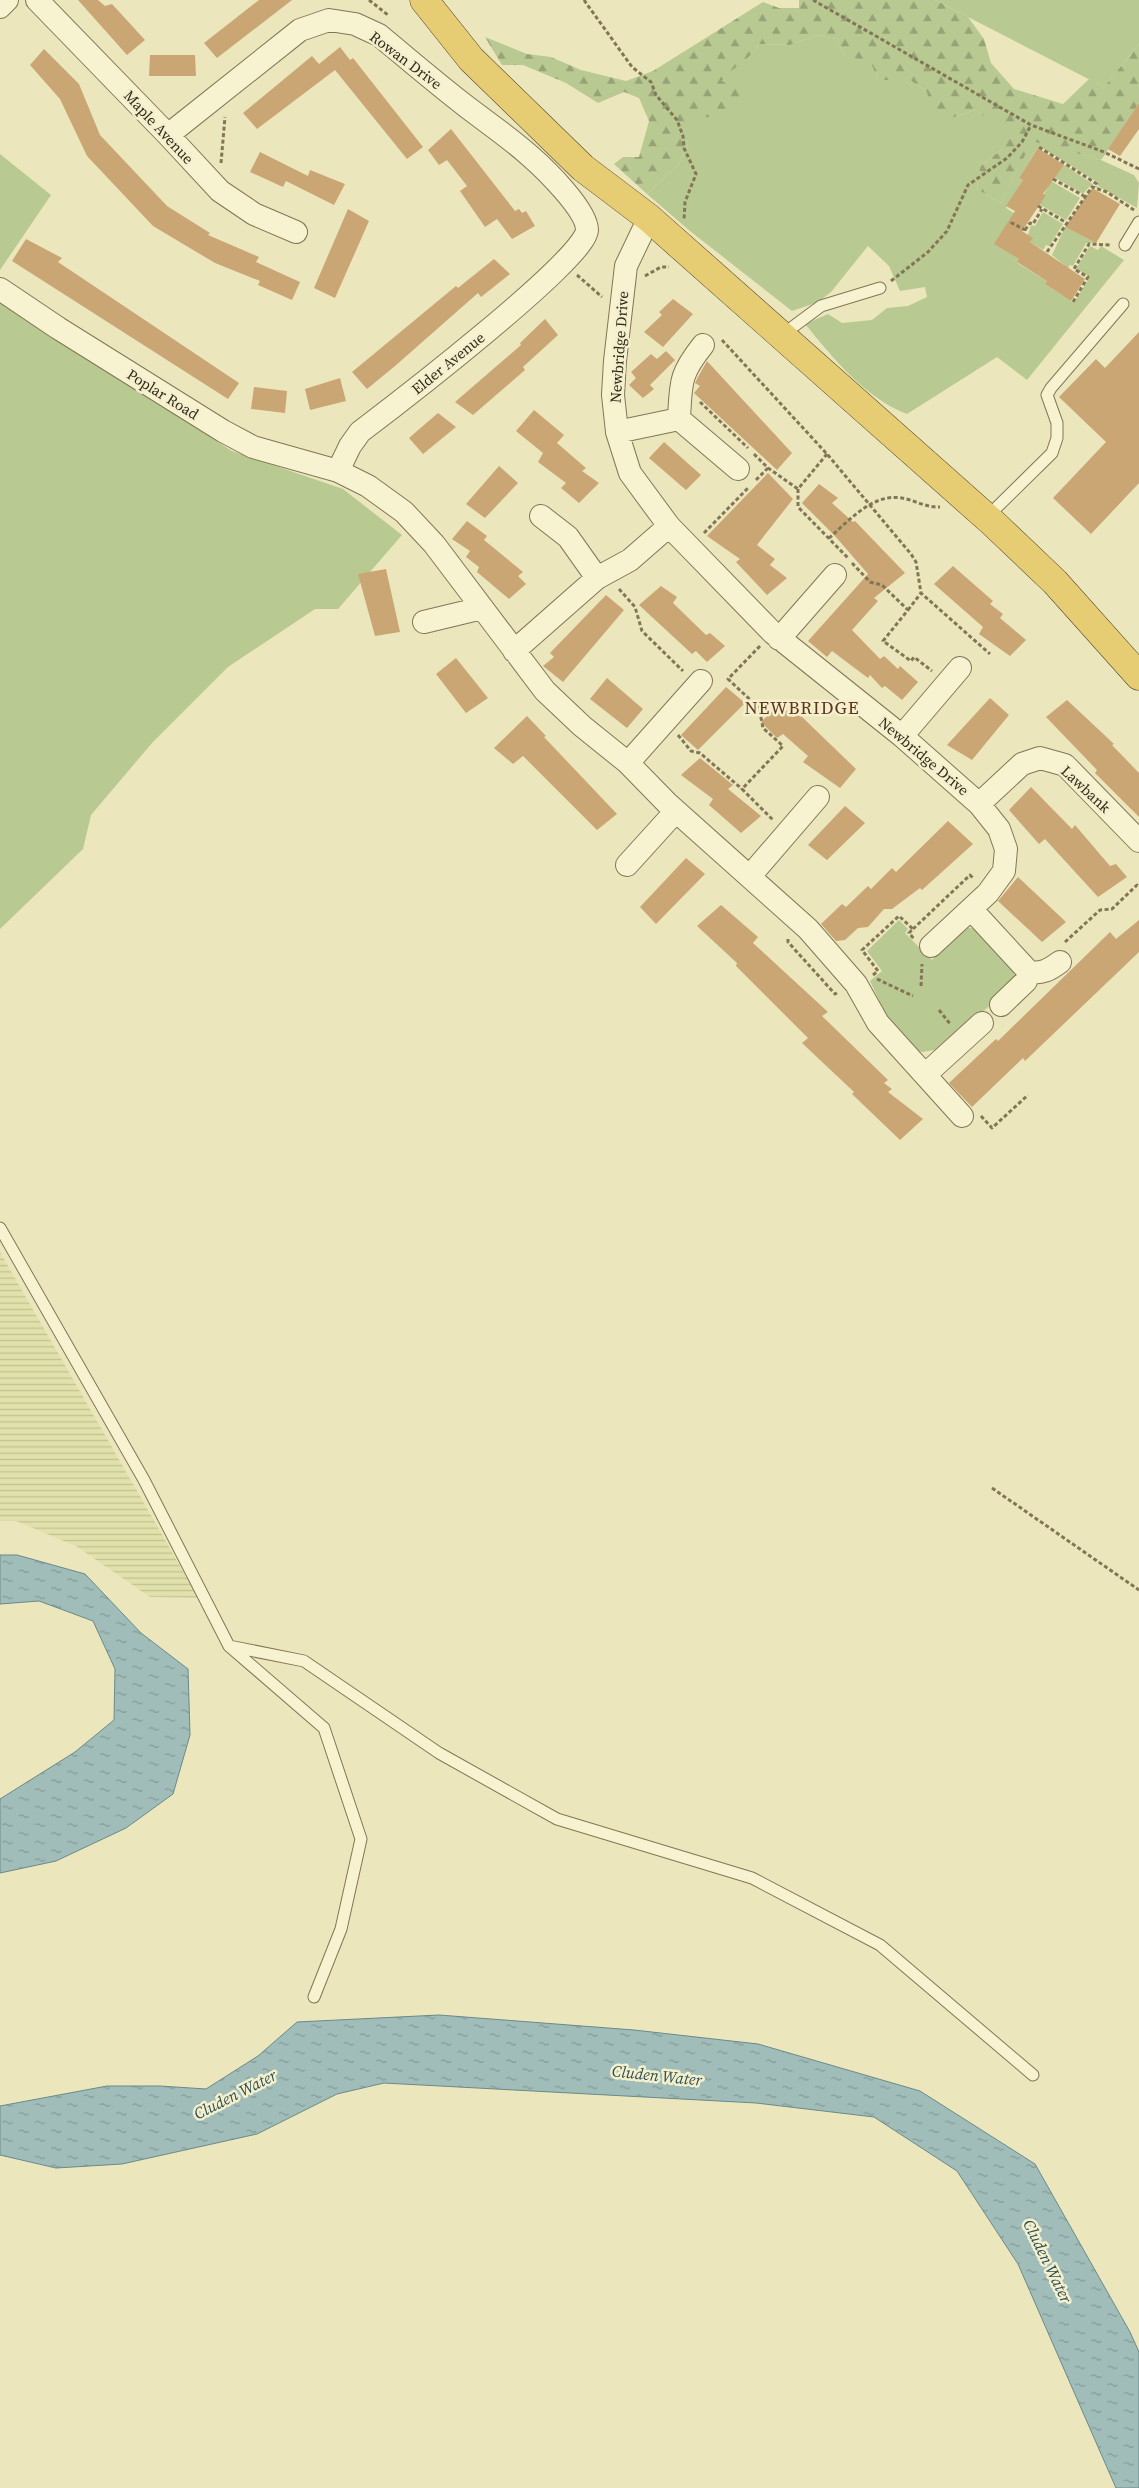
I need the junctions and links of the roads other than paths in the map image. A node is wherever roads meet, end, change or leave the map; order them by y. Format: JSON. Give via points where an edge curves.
{"nodes":[{"id":1,"x":7,"y":0,"type":"edge"},
{"id":2,"x":37,"y":0,"type":"edge"},
{"id":3,"x":424,"y":0,"type":"edge"},
{"id":4,"x":0,"y":7,"type":"edge"},
{"id":5,"x":168,"y":135,"type":"junction"},
{"id":6,"x":649,"y":218,"type":"junction"},
{"id":7,"x":1139,"y":222,"type":"edge"},
{"id":8,"x":296,"y":232,"type":"dead end"},
{"id":9,"x":1125,"y":245,"type":"road end"},
{"id":10,"x":567,"y":260,"type":"joint"},
{"id":11,"x":880,"y":288,"type":"road end"},
{"id":12,"x":0,"y":289,"type":"edge"},
{"id":13,"x":1123,"y":304,"type":"dead end"},
{"id":14,"x":782,"y":335,"type":"junction"},
{"id":15,"x":710,"y":340,"type":"road end"},
{"id":16,"x":680,"y":419,"type":"junction"},
{"id":17,"x":617,"y":432,"type":"junction"},
{"id":18,"x":738,"y":469,"type":"dead end"},
{"id":19,"x":338,"y":471,"type":"junction"},
{"id":20,"x":540,"y":516,"type":"dead end"},
{"id":21,"x":986,"y":517,"type":"junction"},
{"id":22,"x":669,"y":526,"type":"junction"},
{"id":23,"x":835,"y":575,"type":"dead end"},
{"id":24,"x":601,"y":576,"type":"junction"},
{"id":25,"x":482,"y":608,"type":"junction"},
{"id":26,"x":424,"y":622,"type":"dead end"},
{"id":27,"x":776,"y":636,"type":"junction"},
{"id":28,"x":514,"y":651,"type":"junction"},
{"id":29,"x":954,"y":676,"type":"road end"},
{"id":30,"x":1139,"y":676,"type":"edge"},
{"id":31,"x":704,"y":677,"type":"road end"},
{"id":32,"x":902,"y":736,"type":"junction"},
{"id":33,"x":628,"y":763,"type":"junction"},
{"id":34,"x":818,"y":798,"type":"dead end"},
{"id":35,"x":979,"y":804,"type":"junction"},
{"id":36,"x":676,"y":810,"type":"junction"},
{"id":37,"x":1139,"y":841,"type":"edge"},
{"id":38,"x":627,"y":865,"type":"dead end"},
{"id":39,"x":750,"y":876,"type":"junction"},
{"id":40,"x":971,"y":909,"type":"junction"},
{"id":41,"x":923,"y":943,"type":"road end"},
{"id":42,"x":1062,"y":953,"type":"road end"},
{"id":43,"x":1029,"y":972,"type":"junction"},
{"id":44,"x":1001,"y":1005,"type":"dead end"},
{"id":45,"x":982,"y":1023,"type":"dead end"},
{"id":46,"x":926,"y":1074,"type":"junction"},
{"id":47,"x":962,"y":1116,"type":"road end"},
{"id":48,"x":0,"y":1228,"type":"edge"},
{"id":49,"x":229,"y":1646,"type":"junction"},
{"id":50,"x":314,"y":1997,"type":"dead end"},
{"id":51,"x":1033,"y":2075,"type":"dead end"}],
"edges":[{"from":1,"to":4,"type":"street"},
{"from":2,"to":5,"type":"street","name":"Maple Avenue"},
{"from":3,"to":6,"type":"highway","via":[[471,59],[577,162]]},
{"from":5,"to":8,"type":"street","name":"Maple Avenue","via":[[220,191],[254,214]]},
{"from":5,"to":10,"type":"street","name":"Rowan Drive","via":[[300,30],[329,20],[356,24],[378,36],[530,156],[578,208],[587,229],[585,238]]},
{"from":6,"to":14,"type":"highway"},
{"from":6,"to":17,"type":"street","name":"Newbridge Drive","via":[[626,266],[620,306],[613,395]]},
{"from":7,"to":9,"type":"lane"},
{"from":10,"to":19,"type":"street","name":"Elder Avenue","via":[[443,368],[360,432]]},
{"from":11,"to":14,"type":"lane","via":[[822,306]]},
{"from":12,"to":19,"type":"street","name":"Poplar Road","via":[[223,431],[253,447]]},
{"from":13,"to":21,"type":"lane","via":[[1047,395],[1057,423],[1052,453]]},
{"from":14,"to":21,"type":"highway"},
{"from":15,"to":16,"type":"street","via":[[692,360],[682,380]]},
{"from":16,"to":17,"type":"street"},
{"from":16,"to":18,"type":"street"},
{"from":17,"to":22,"type":"street","name":"Newbridge Drive","via":[[630,473]]},
{"from":19,"to":25,"type":"street","via":[[368,486],[404,512],[434,544]]},
{"from":20,"to":24,"type":"street","via":[[568,537]]},
{"from":21,"to":30,"type":"highway","via":[[1055,582]]},
{"from":22,"to":24,"type":"street","via":[[630,560]]},
{"from":22,"to":27,"type":"street","name":"Newbridge Drive"},
{"from":23,"to":27,"type":"street"},
{"from":24,"to":28,"type":"street"},
{"from":25,"to":26,"type":"street"},
{"from":25,"to":28,"type":"street"},
{"from":27,"to":32,"type":"street","name":"Newbridge Drive"},
{"from":28,"to":33,"type":"street","via":[[545,691]]},
{"from":29,"to":32,"type":"street"},
{"from":31,"to":33,"type":"street"},
{"from":32,"to":35,"type":"street","name":"Newbridge Drive"},
{"from":33,"to":36,"type":"street"},
{"from":34,"to":39,"type":"street"},
{"from":35,"to":37,"type":"street","name":"Lawbank","via":[[1022,764],[1040,758],[1065,765]]},
{"from":35,"to":40,"type":"street","name":"Newbridge Drive","via":[[999,829],[1006,850],[1004,871]]},
{"from":36,"to":38,"type":"street"},
{"from":36,"to":39,"type":"street"},
{"from":39,"to":46,"type":"street","via":[[832,954],[856,984],[878,1023]]},
{"from":40,"to":41,"type":"street","name":"Newbridge Drive"},
{"from":40,"to":43,"type":"street"},
{"from":42,"to":43,"type":"street","via":[[1050,970]]},
{"from":43,"to":44,"type":"street","via":[[1026,981]]},
{"from":45,"to":46,"type":"street"},
{"from":46,"to":47,"type":"street"},
{"from":48,"to":49,"type":"lane","via":[[144,1480]]},
{"from":49,"to":50,"type":"lane","via":[[324,1728],[361,1839],[341,1929]]},
{"from":49,"to":51,"type":"lane","via":[[304,1661],[439,1753],[557,1819],[752,1878],[880,1945]]}]}
